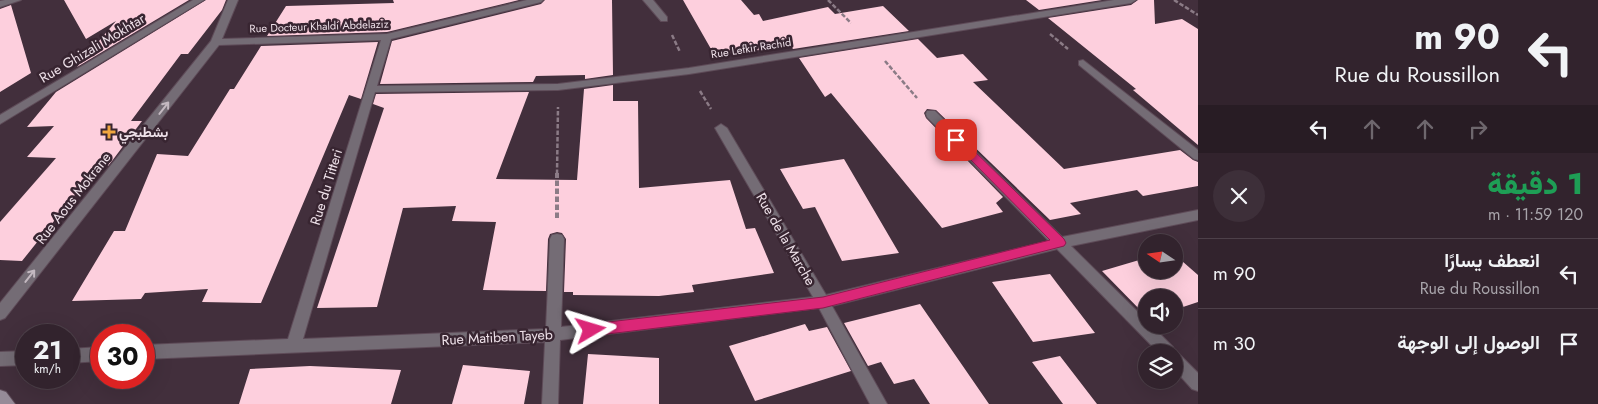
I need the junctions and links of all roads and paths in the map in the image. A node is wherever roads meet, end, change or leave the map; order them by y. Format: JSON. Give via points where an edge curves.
{"nodes":[{"id":1,"x":16,"y":0,"type":"edge"},
{"id":2,"x":198,"y":0,"type":"edge"},
{"id":3,"x":234,"y":0,"type":"edge"},
{"id":4,"x":538,"y":0,"type":"edge"},
{"id":5,"x":648,"y":0,"type":"edge"},
{"id":6,"x":1131,"y":0,"type":"edge"},
{"id":7,"x":1174,"y":0,"type":"edge"},
{"id":8,"x":0,"y":4,"type":"edge"},
{"id":9,"x":1198,"y":15,"type":"edge"},
{"id":10,"x":664,"y":19,"type":"dead end"},
{"id":11,"x":388,"y":37,"type":"junction"},
{"id":12,"x":216,"y":42,"type":"junction"},
{"id":13,"x":1083,"y":63,"type":"dead end"},
{"id":14,"x":558,"y":87,"type":"junction"},
{"id":15,"x":373,"y":89,"type":"junction"},
{"id":16,"x":931,"y":114,"type":"dead end"},
{"id":17,"x":0,"y":120,"type":"edge"},
{"id":18,"x":721,"y":128,"type":"dead end"},
{"id":19,"x":1198,"y":156,"type":"edge"},
{"id":20,"x":1198,"y":215,"type":"edge"},
{"id":21,"x":557,"y":239,"type":"joint"},
{"id":22,"x":1060,"y":243,"type":"junction"},
{"id":23,"x":823,"y":302,"type":"junction"},
{"id":24,"x":0,"y":314,"type":"edge"},
{"id":25,"x":552,"y":335,"type":"junction"},
{"id":26,"x":1160,"y":344,"type":"edge"},
{"id":27,"x":292,"y":346,"type":"junction"},
{"id":28,"x":155,"y":352,"type":"edge"},
{"id":29,"x":15,"y":358,"type":"edge"},
{"id":30,"x":0,"y":359,"type":"edge"},
{"id":31,"x":1183,"y":368,"type":"edge"},
{"id":32,"x":1198,"y":384,"type":"edge"},
{"id":33,"x":0,"y":397,"type":"edge"},
{"id":34,"x":7,"y":404,"type":"edge"},
{"id":35,"x":550,"y":404,"type":"edge"},
{"id":36,"x":879,"y":404,"type":"edge"}],
"edges":[{"from":1,"to":8,"type":"street"},
{"from":2,"to":17,"type":"street","name":"Rue Ghizali Mokhtar"},
{"from":3,"to":12,"type":"street","name":"Rue Aous Mokrane"},
{"from":4,"to":11,"type":"street","name":"Rue Docteur Khaldi Abdelaziz"},
{"from":5,"to":10,"type":"street"},
{"from":6,"to":14,"type":"street","name":"Rue Lefkir Rachid","via":[[689,71]]},
{"from":7,"to":9,"type":"path"},
{"from":11,"to":12,"type":"street","name":"Rue Docteur Khaldi Abdelaziz"},
{"from":11,"to":15,"type":"street","name":"Rue du Titteri"},
{"from":24,"to":12,"type":"street","name":"Rue Aous Mokrane","one_way":true},
{"from":13,"to":19,"type":"street"},
{"from":14,"to":15,"type":"street","name":"Rue Lefkir Rachid"},
{"from":14,"to":21,"type":"path"},
{"from":15,"to":27,"type":"street","name":"Rue du Titteri"},
{"from":16,"to":22,"type":"street"},
{"from":18,"to":23,"type":"street","name":"Rue de la Marche"},
{"from":20,"to":22,"type":"street","name":"Rue Matiben Tayeb"},
{"from":21,"to":25,"type":"street"},
{"from":22,"to":23,"type":"street","name":"Rue Matiben Tayeb"},
{"from":22,"to":26,"type":"street"},
{"from":23,"to":25,"type":"street","name":"Rue Matiben Tayeb"},
{"from":23,"to":36,"type":"street","name":"Rue de la Marche"},
{"from":25,"to":27,"type":"street","name":"Rue Matiben Tayeb"},
{"from":25,"to":35,"type":"street"},
{"from":27,"to":28,"type":"street","name":"Rue Matiben Tayeb"},
{"from":29,"to":30,"type":"street"},
{"from":31,"to":32,"type":"street"},
{"from":33,"to":34,"type":"main road"}]}
